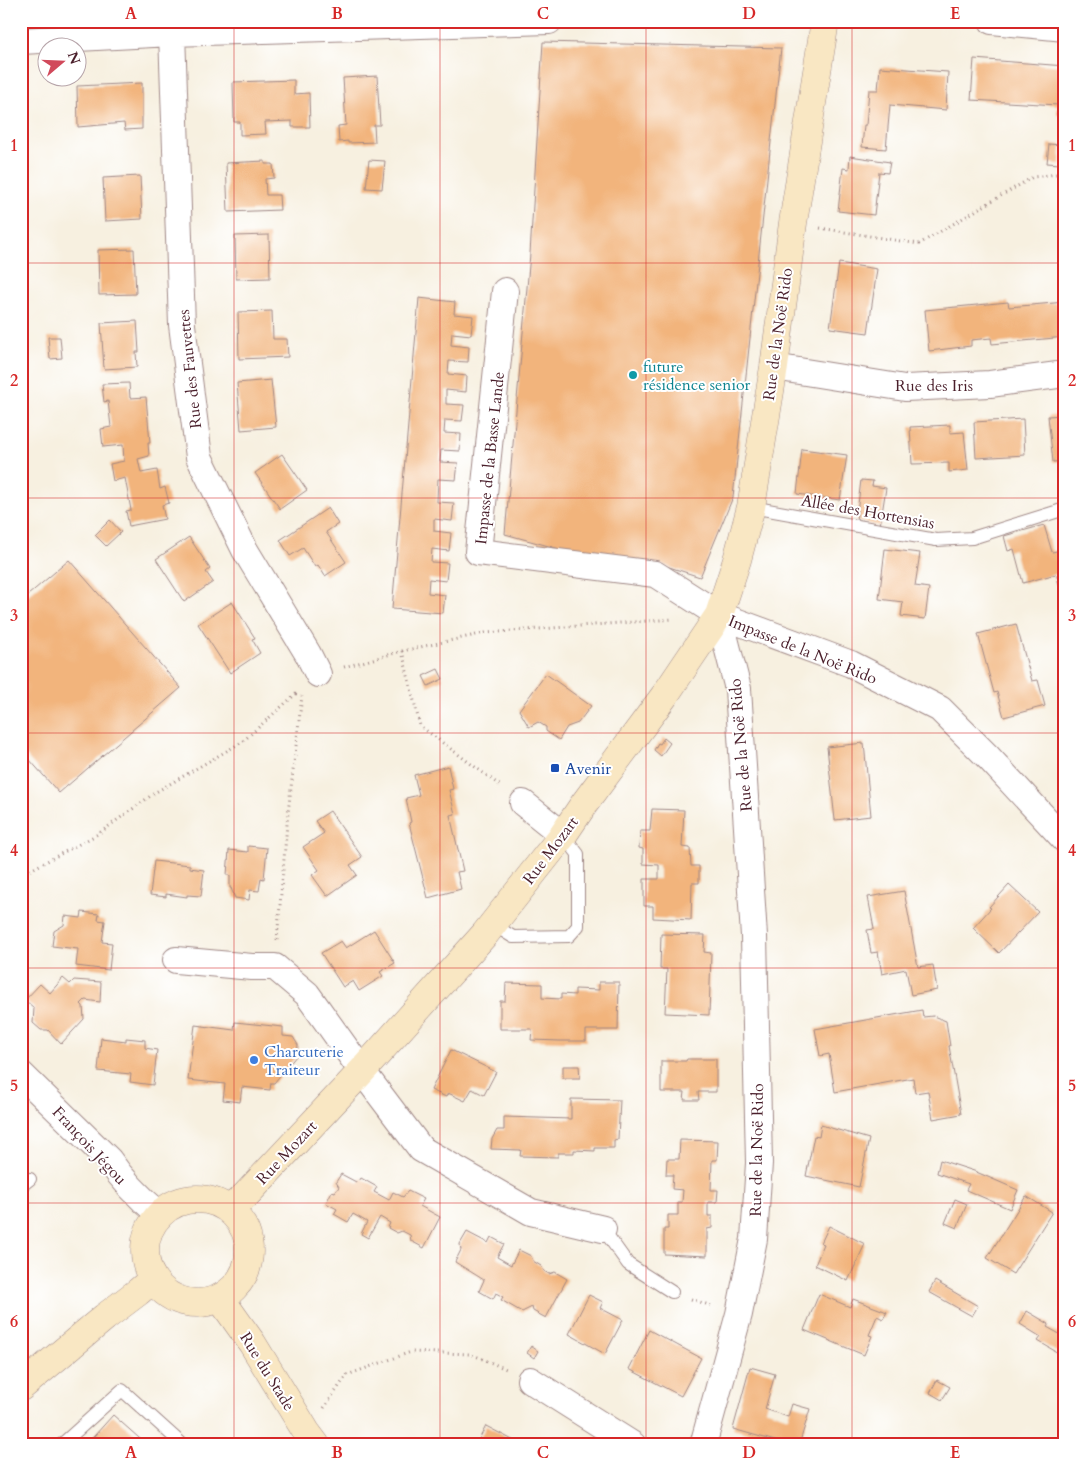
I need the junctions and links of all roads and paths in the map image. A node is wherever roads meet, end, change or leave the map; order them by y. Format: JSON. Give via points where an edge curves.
{"nodes":[{"id":1,"x":548,"y":21,"type":"edge"},
{"id":2,"x":824,"y":21,"type":"edge"},
{"id":3,"x":992,"y":21,"type":"edge"},
{"id":4,"x":1065,"y":28,"type":"edge"},
{"id":5,"x":172,"y":34,"type":"junction"},
{"id":6,"x":21,"y":41,"type":"edge"},
{"id":7,"x":1065,"y":173,"type":"edge"},
{"id":8,"x":793,"y":223,"type":"junction"},
{"id":9,"x":505,"y":291,"type":"dead end"},
{"id":10,"x":774,"y":367,"type":"junction"},
{"id":11,"x":1065,"y":374,"type":"edge"},
{"id":12,"x":751,"y":507,"type":"junction"},
{"id":13,"x":1065,"y":509,"type":"edge"},
{"id":14,"x":719,"y":616,"type":"junction"},
{"id":15,"x":402,"y":651,"type":"junction"},
{"id":16,"x":318,"y":674,"type":"joint"},
{"id":17,"x":523,"y":803,"type":"joint"},
{"id":18,"x":563,"y":835,"type":"junction"},
{"id":19,"x":1065,"y":840,"type":"edge"},
{"id":20,"x":21,"y":875,"type":"edge"},
{"id":21,"x":492,"y":924,"type":"junction"},
{"id":22,"x":176,"y":960,"type":"dead end"},
{"id":23,"x":275,"y":967,"type":"junction"},
{"id":24,"x":362,"y":1071,"type":"junction"},
{"id":25,"x":21,"y":1074,"type":"edge"},
{"id":26,"x":229,"y":1210,"type":"junction"},
{"id":27,"x":159,"y":1214,"type":"junction"},
{"id":28,"x":604,"y":1229,"type":"joint"},
{"id":29,"x":153,"y":1279,"type":"junction"},
{"id":30,"x":672,"y":1292,"type":"joint"},
{"id":31,"x":220,"y":1298,"type":"junction"},
{"id":32,"x":739,"y":1314,"type":"junction"},
{"id":33,"x":530,"y":1380,"type":"joint"},
{"id":34,"x":21,"y":1387,"type":"edge"},
{"id":35,"x":306,"y":1441,"type":"edge"},
{"id":36,"x":61,"y":1445,"type":"edge"},
{"id":37,"x":184,"y":1445,"type":"edge"},
{"id":38,"x":633,"y":1445,"type":"edge"},
{"id":39,"x":703,"y":1445,"type":"edge"}],
"edges":[{"from":1,"to":5,"type":"street"},
{"from":2,"to":8,"type":"street","name":"Rue de la Noë Rido"},
{"from":3,"to":4,"type":"street"},
{"from":5,"to":6,"type":"street"},
{"from":5,"to":16,"type":"street","name":"Rue des Fauvettes","via":[[182,325],[198,457],[245,550]]},
{"from":7,"to":8,"type":"path","via":[[1034,177],[919,244]]},
{"from":8,"to":10,"type":"street","name":"Rue de la Noë Rido"},
{"from":9,"to":14,"type":"street","name":"Impasse de la Basse Lande","via":[[478,552],[655,574]]},
{"from":10,"to":11,"type":"street","name":"Rue des Iris","via":[[905,388],[990,384]]},
{"from":10,"to":12,"type":"street","name":"Rue de la Noë Rido"},
{"from":12,"to":13,"type":"lane","name":"Allée des Hortensias","via":[[936,540],[972,538]]},
{"from":12,"to":14,"type":"street","name":"Rue de la Noë Rido"},
{"from":14,"to":15,"type":"path","via":[[485,633]]},
{"from":14,"to":18,"type":"street","name":"Rue Mozart"},
{"from":14,"to":19,"type":"street","name":"Impasse de la Noë Rido","via":[[851,664],[940,709]]},
{"from":14,"to":32,"type":"street","name":"Rue de la Noë Rido","via":[[738,689],[754,936],[759,1163],[754,1239]]},
{"from":15,"to":16,"type":"path"},
{"from":15,"to":17,"type":"path","via":[[420,726]]},
{"from":17,"to":18,"type":"street"},
{"from":18,"to":21,"type":"street","name":"Rue Mozart"},
{"from":18,"to":21,"type":"lane","via":[[578,854],[578,926],[569,936],[513,937]]},
{"from":20,"to":23,"type":"path","via":[[98,834],[156,792],[242,742],[303,688]]},
{"from":21,"to":24,"type":"street","name":"Rue Mozart"},
{"from":22,"to":23,"type":"street"},
{"from":23,"to":24,"type":"street","via":[[307,994]]},
{"from":24,"to":26,"type":"street","name":"Rue Mozart"},
{"from":24,"to":28,"type":"street","via":[[421,1149],[531,1212]]},
{"from":25,"to":27,"type":"street","name":"François Jégou"},
{"from":26,"to":27,"type":"street","via":[[216,1202],[194,1199],[172,1205]]},
{"from":26,"to":31,"type":"street","via":[[241,1223],[248,1239],[249,1257],[234,1288]]},
{"from":27,"to":29,"type":"street","via":[[149,1228],[145,1245],[146,1263]]},
{"from":28,"to":30,"type":"lane","via":[[628,1264]]},
{"from":29,"to":31,"type":"street","via":[[162,1291],[175,1299],[205,1303]]},
{"from":29,"to":34,"type":"street"},
{"from":30,"to":32,"type":"path"},
{"from":31,"to":35,"type":"street","name":"Rue du Stade","via":[[252,1343]]},
{"from":32,"to":39,"type":"street","name":"Rue de la Noë Rido"},
{"from":33,"to":35,"type":"path","via":[[471,1354],[411,1352],[348,1376]]},
{"from":33,"to":38,"type":"street"},
{"from":36,"to":37,"type":"lane","via":[[122,1390]]}]}
